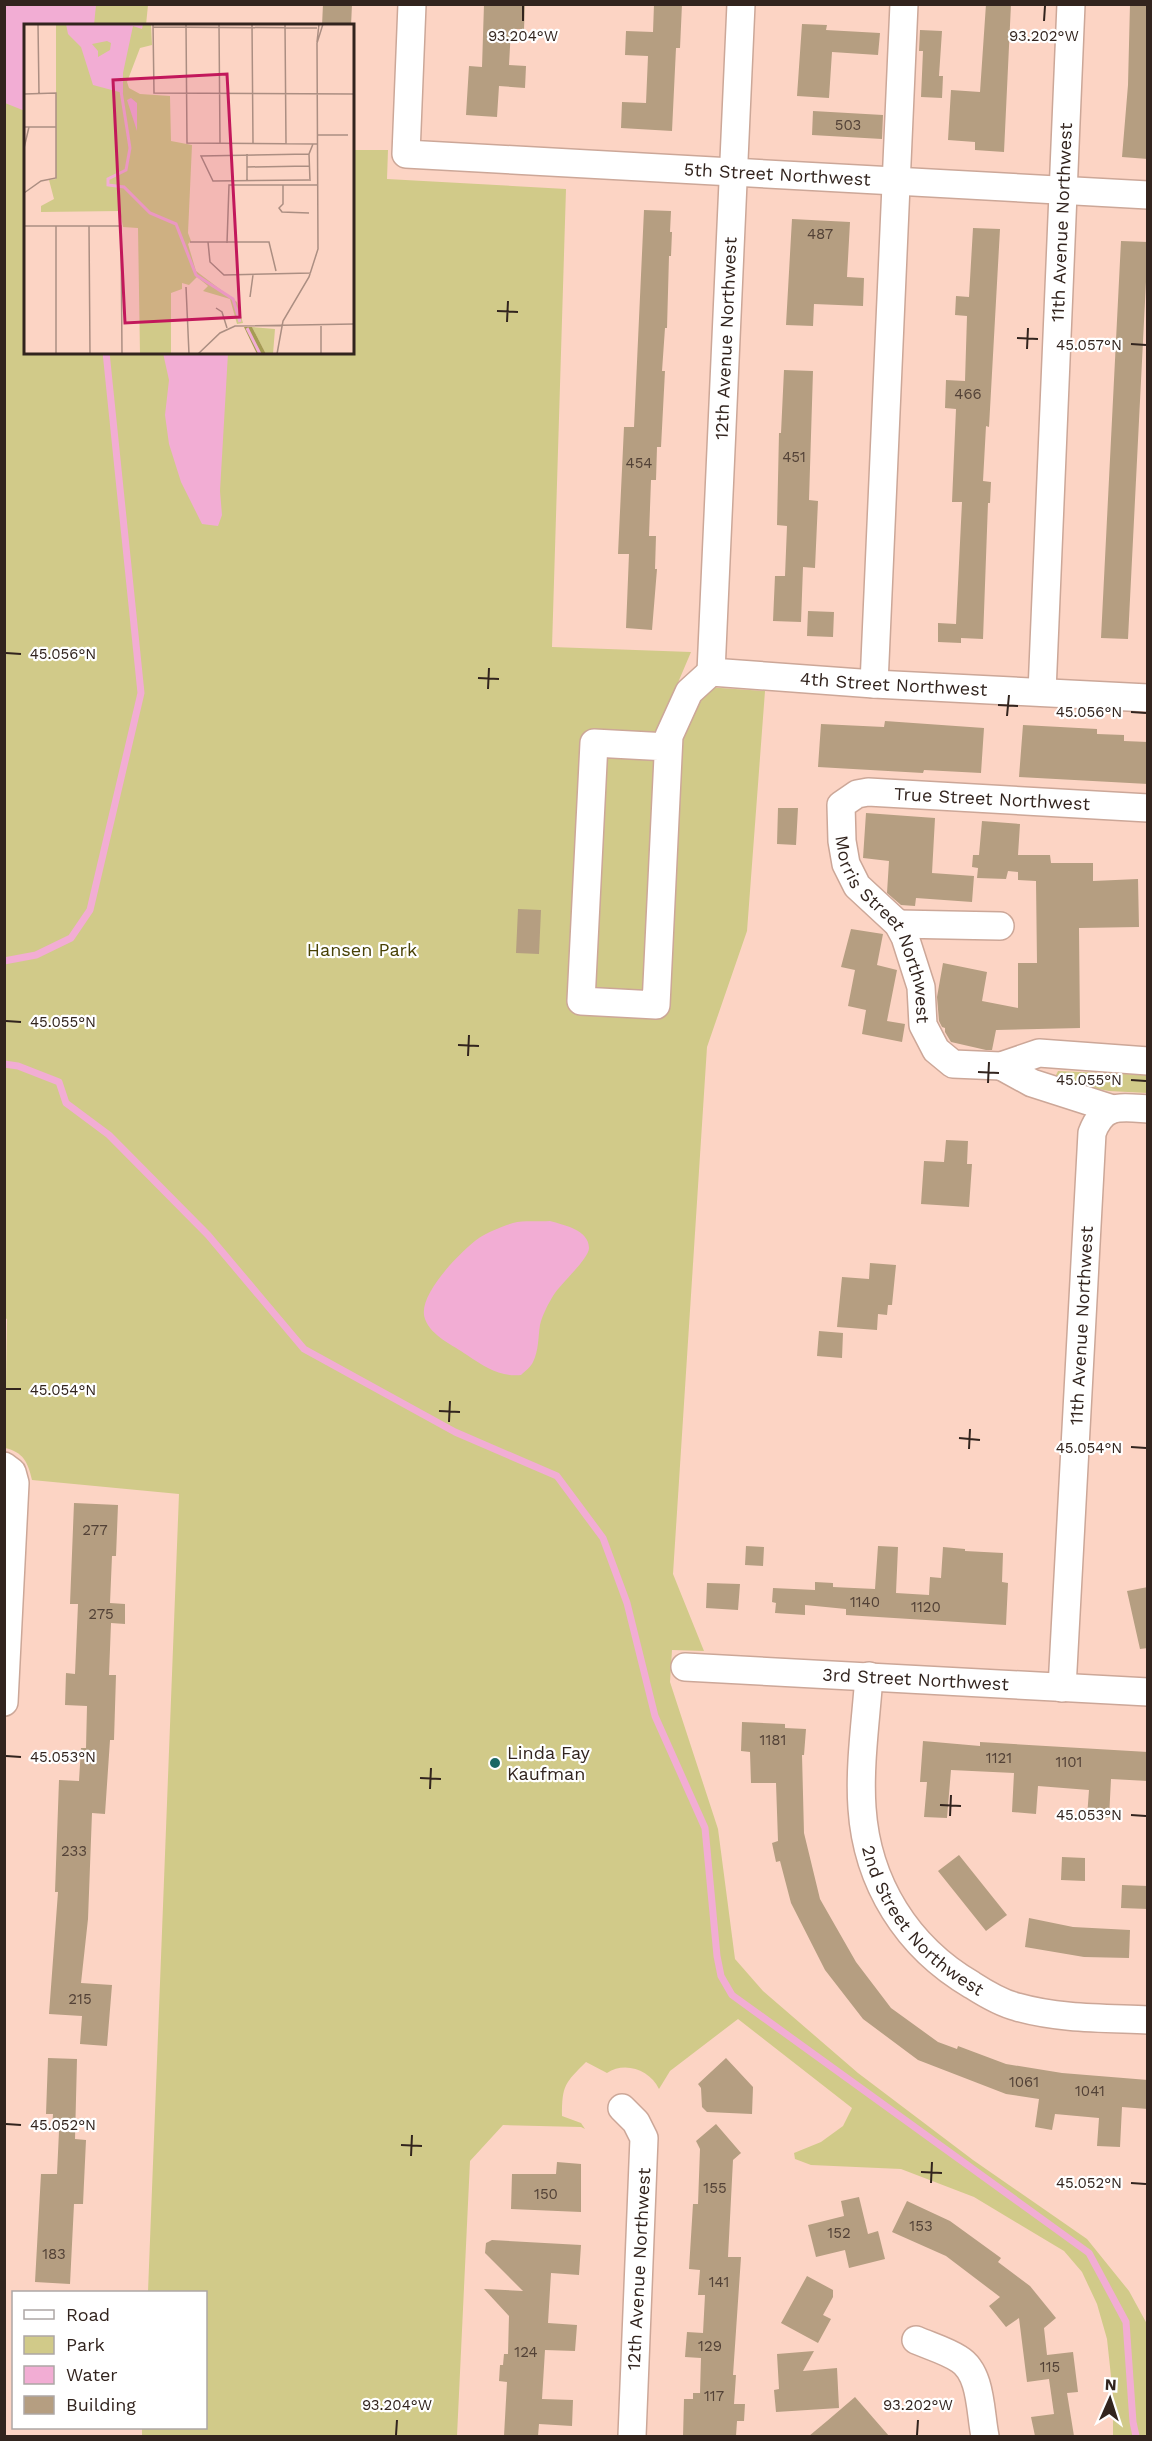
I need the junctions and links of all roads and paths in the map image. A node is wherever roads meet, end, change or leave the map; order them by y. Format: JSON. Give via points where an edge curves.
{"nodes":[{"id":1,"x":412,"y":4,"type":"edge"},
{"id":2,"x":741,"y":4,"type":"edge"},
{"id":3,"x":904,"y":4,"type":"edge"},
{"id":4,"x":1071,"y":4,"type":"edge"},
{"id":5,"x":734,"y":172,"type":"junction"},
{"id":6,"x":896,"y":180,"type":"junction"},
{"id":7,"x":1063,"y":190,"type":"junction"},
{"id":8,"x":1148,"y":195,"type":"edge"},
{"id":9,"x":711,"y":672,"type":"junction"},
{"id":10,"x":874,"y":684,"type":"junction"},
{"id":11,"x":1042,"y":692,"type":"junction"},
{"id":12,"x":1148,"y":698,"type":"edge"},
{"id":13,"x":668,"y":747,"type":"junction"},
{"id":14,"x":841,"y":805,"type":"joint"},
{"id":15,"x":1148,"y":808,"type":"edge"},
{"id":16,"x":897,"y":924,"type":"junction"},
{"id":17,"x":1000,"y":926,"type":"dead end"},
{"id":18,"x":1148,"y":1061,"type":"edge"},
{"id":19,"x":1001,"y":1066,"type":"junction"},
{"id":20,"x":1148,"y":1109,"type":"edge"},
{"id":21,"x":1109,"y":1111,"type":"junction"},
{"id":22,"x":8,"y":1469,"type":"edge"},
{"id":23,"x":685,"y":1667,"type":"dead end"},
{"id":24,"x":869,"y":1676,"type":"junction"},
{"id":25,"x":1062,"y":1688,"type":"junction"},
{"id":26,"x":1148,"y":1692,"type":"edge"},
{"id":27,"x":4,"y":1701,"type":"edge"},
{"id":28,"x":1148,"y":2020,"type":"edge"},
{"id":29,"x":622,"y":2108,"type":"dead end"},
{"id":30,"x":916,"y":2340,"type":"dead end"},
{"id":31,"x":632,"y":2436,"type":"edge"},
{"id":32,"x":985,"y":2436,"type":"edge"}],
"edges":[{"from":1,"to":5,"type":"street","name":"5th Street Northwest","via":[[406,154]]},
{"from":2,"to":5,"type":"street","name":"12th Avenue Northwest"},
{"from":3,"to":6,"type":"street"},
{"from":4,"to":7,"type":"street","name":"11th Avenue Northwest"},
{"from":5,"to":6,"type":"street","name":"5th Street Northwest"},
{"from":5,"to":9,"type":"street","name":"12th Avenue Northwest"},
{"from":6,"to":7,"type":"street","name":"5th Street Northwest"},
{"from":6,"to":10,"type":"street"},
{"from":7,"to":8,"type":"street","name":"5th Street Northwest"},
{"from":7,"to":11,"type":"street","name":"11th Avenue Northwest"},
{"from":9,"to":10,"type":"street","name":"4th Street Northwest"},
{"from":9,"to":13,"type":"street","via":[[689,692]]},
{"from":10,"to":11,"type":"street","name":"4th Street Northwest"},
{"from":11,"to":12,"type":"street","name":"4th Street Northwest"},
{"from":13,"to":13,"type":"street","via":[[594,743],[581,1000],[656,1005]]},
{"from":14,"to":15,"type":"street","name":"True Street Northwest","via":[[868,792]]},
{"from":14,"to":16,"type":"street","name":"Morris Street Northwest","via":[[846,864],[857,886]]},
{"from":16,"to":17,"type":"street"},
{"from":16,"to":19,"type":"street","name":"Morris Street Northwest","via":[[921,987],[924,1025],[936,1050],[953,1064]]},
{"from":18,"to":19,"type":"street","name":"Morris Street Northwest","via":[[1039,1053]]},
{"from":19,"to":21,"type":"street","via":[[1032,1083]]},
{"from":20,"to":21,"type":"street","via":[[1122,1107]]},
{"from":21,"to":25,"type":"street","name":"11th Avenue Northwest","via":[[1098,1117],[1092,1133]]},
{"from":22,"to":27,"type":"street","via":[[15,1484]]},
{"from":23,"to":24,"type":"street","name":"3rd Street Northwest"},
{"from":24,"to":25,"type":"street","name":"3rd Street Northwest"},
{"from":24,"to":28,"type":"street","name":"2nd Street Northwest","via":[[862,1797],[866,1841],[875,1874],[892,1909],[915,1941],[956,1976],[1013,2006],[1072,2016]]},
{"from":25,"to":26,"type":"street","name":"3rd Street Northwest"},
{"from":29,"to":31,"type":"street","name":"12th Avenue Northwest","via":[[636,2122],[644,2138]]},
{"from":30,"to":32,"type":"street","via":[[960,2359],[967,2366],[974,2377]]}]}
